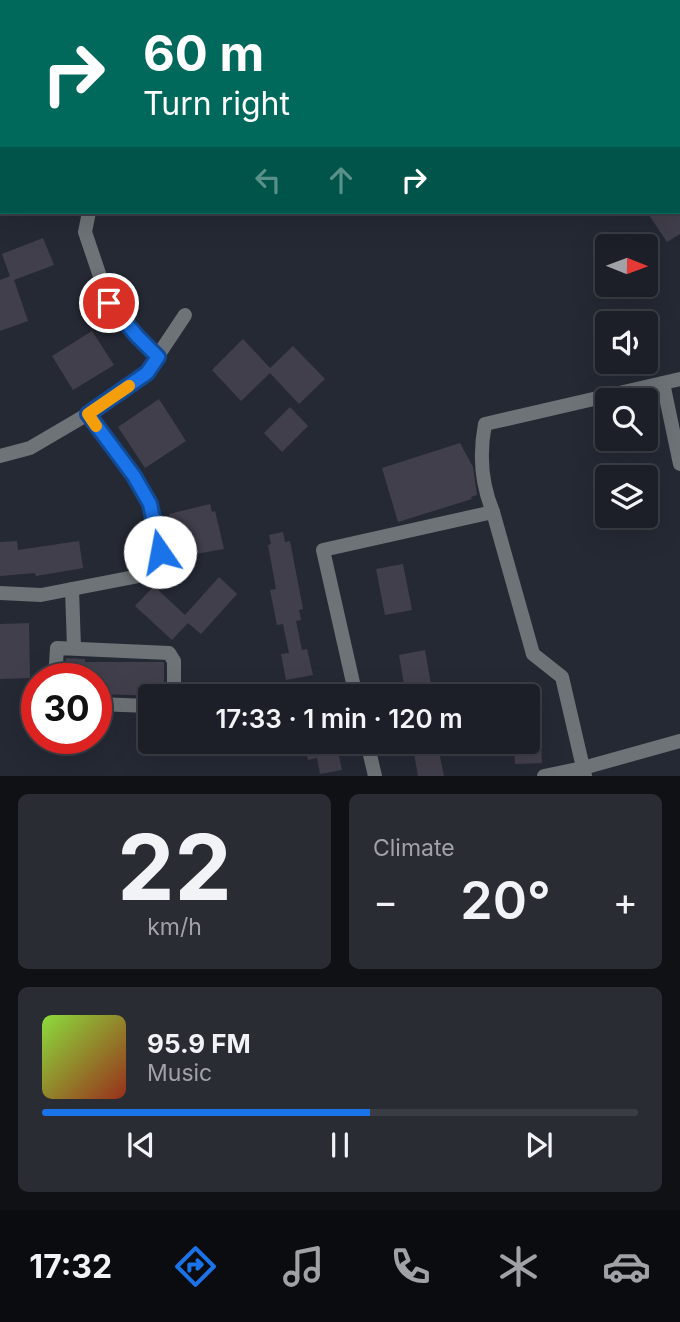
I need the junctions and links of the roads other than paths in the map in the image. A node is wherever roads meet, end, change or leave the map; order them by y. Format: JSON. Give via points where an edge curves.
{"nodes":[{"id":1,"x":89,"y":214,"type":"edge"},
{"id":2,"x":185,"y":315,"type":"dead end"},
{"id":3,"x":158,"y":357,"type":"junction"},
{"id":4,"x":680,"y":379,"type":"edge"},
{"id":5,"x":663,"y":383,"type":"junction"},
{"id":6,"x":88,"y":414,"type":"junction"},
{"id":7,"x":0,"y":456,"type":"edge"},
{"id":8,"x":680,"y":464,"type":"edge"},
{"id":9,"x":494,"y":512,"type":"junction"},
{"id":10,"x":72,"y":589,"type":"junction"},
{"id":11,"x":0,"y":593,"type":"edge"},
{"id":12,"x":74,"y":648,"type":"junction"},
{"id":13,"x":56,"y":663,"type":"edge"},
{"id":14,"x":174,"y":684,"type":"edge"},
{"id":15,"x":353,"y":684,"type":"edge"},
{"id":16,"x":112,"y":705,"type":"edge"},
{"id":17,"x":138,"y":706,"type":"edge"},
{"id":18,"x":680,"y":741,"type":"edge"},
{"id":19,"x":369,"y":754,"type":"edge"},
{"id":20,"x":584,"y":772,"type":"edge"},
{"id":21,"x":374,"y":776,"type":"edge"},
{"id":22,"x":544,"y":776,"type":"edge"}],
"edges":[{"from":1,"to":3,"type":"street","via":[[85,232],[109,303]]},
{"from":2,"to":3,"type":"street"},
{"from":3,"to":6,"type":"street","via":[[147,373]]},
{"from":4,"to":5,"type":"street"},
{"from":5,"to":8,"type":"street"},
{"from":5,"to":9,"type":"street","via":[[485,424],[480,450]]},
{"from":6,"to":7,"type":"street","via":[[30,448]]},
{"from":6,"to":10,"type":"street","via":[[150,504],[160,552],[154,566],[139,576]]},
{"from":9,"to":15,"type":"street","via":[[323,550]]},
{"from":9,"to":20,"type":"street","via":[[533,654],[562,677]]},
{"from":10,"to":11,"type":"street","via":[[41,595]]},
{"from":10,"to":12,"type":"street"},
{"from":12,"to":13,"type":"street","via":[[57,648]]},
{"from":12,"to":14,"type":"street","via":[[169,653],[174,661]]},
{"from":16,"to":17,"type":"street"},
{"from":18,"to":20,"type":"street"},
{"from":19,"to":21,"type":"street"},
{"from":20,"to":22,"type":"street"}]}
